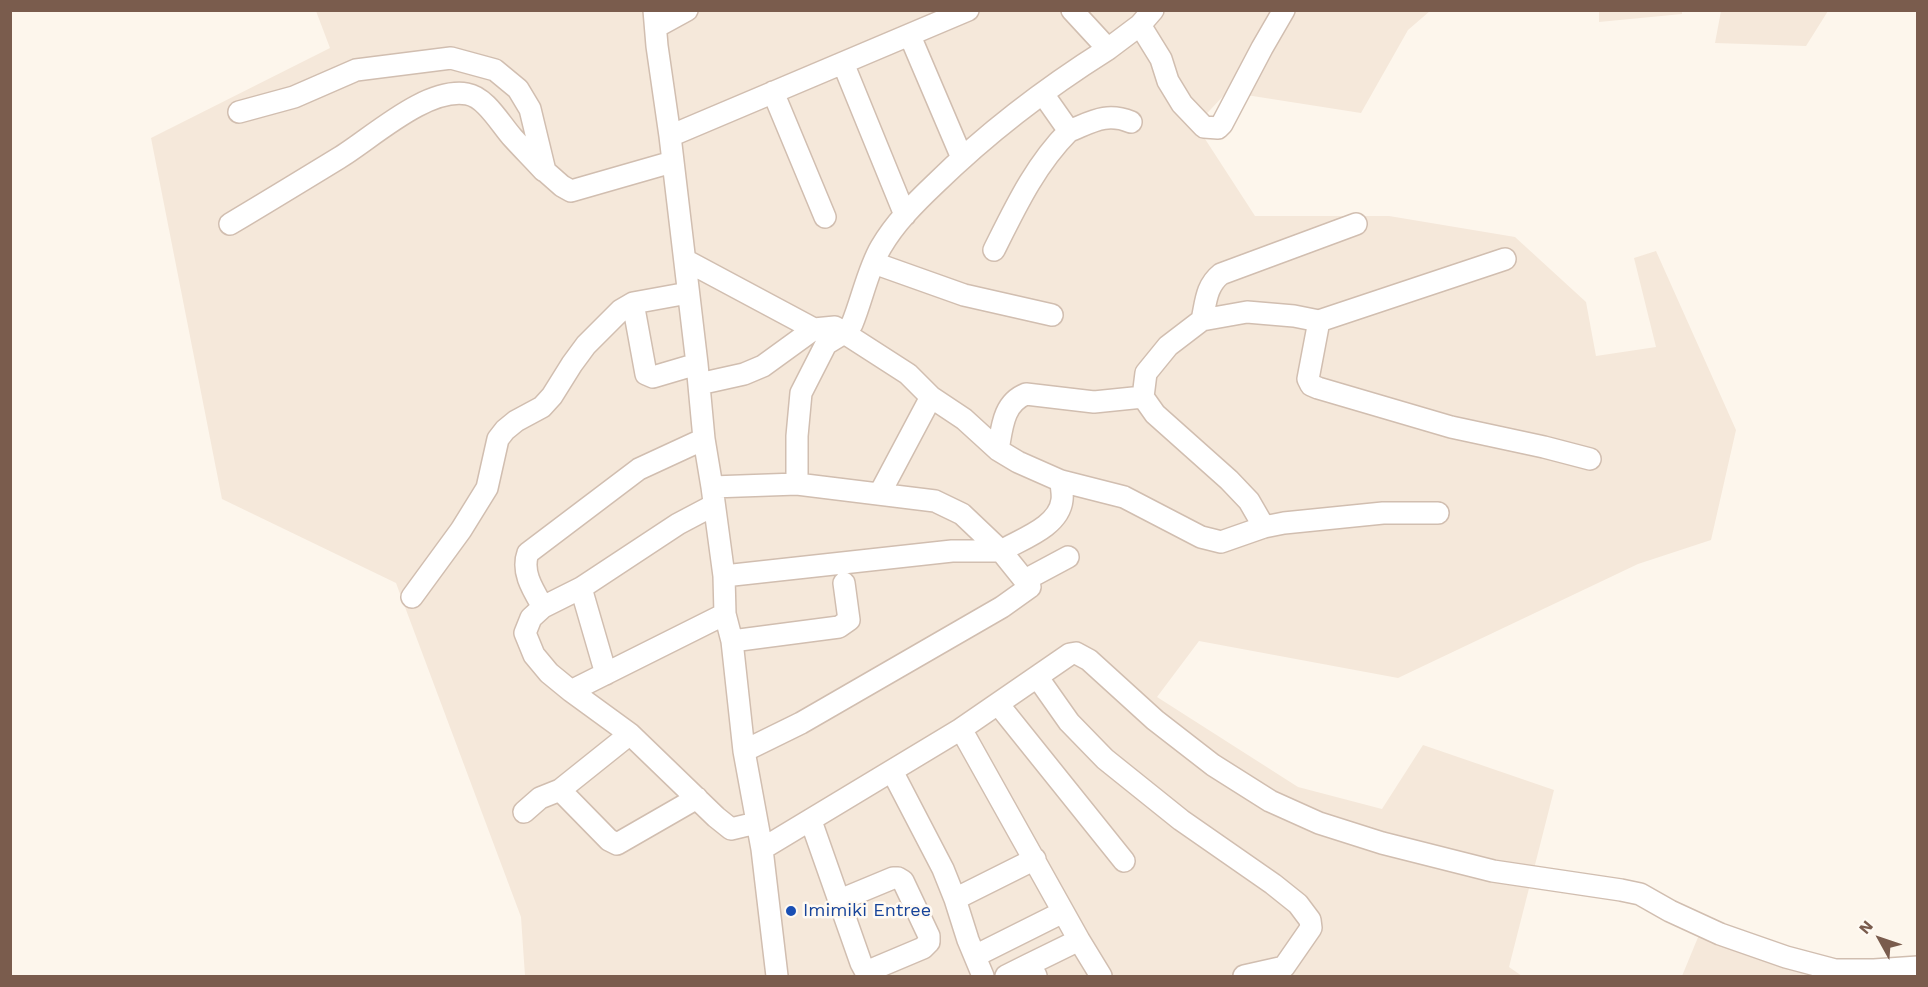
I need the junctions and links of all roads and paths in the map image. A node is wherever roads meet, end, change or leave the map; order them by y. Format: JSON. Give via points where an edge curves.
{"nodes":[{"id":1,"x":687,"y":10,"type":"edge"},
{"id":2,"x":968,"y":10,"type":"edge"},
{"id":3,"x":1072,"y":10,"type":"edge"},
{"id":4,"x":1284,"y":10,"type":"edge"},
{"id":5,"x":1147,"y":18,"type":"edge"},
{"id":6,"x":655,"y":19,"type":"edge"},
{"id":7,"x":910,"y":36,"type":"junction"},
{"id":8,"x":1108,"y":49,"type":"junction"},
{"id":9,"x":843,"y":63,"type":"junction"},
{"id":10,"x":773,"y":92,"type":"junction"},
{"id":11,"x":1043,"y":94,"type":"junction"},
{"id":12,"x":239,"y":112,"type":"dead end"},
{"id":13,"x":1131,"y":122,"type":"dead end"},
{"id":14,"x":1069,"y":131,"type":"junction"},
{"id":15,"x":670,"y":136,"type":"junction"},
{"id":16,"x":962,"y":158,"type":"junction"},
{"id":17,"x":672,"y":162,"type":"junction"},
{"id":18,"x":545,"y":171,"type":"junction"},
{"id":19,"x":905,"y":215,"type":"junction"},
{"id":20,"x":825,"y":217,"type":"dead end"},
{"id":21,"x":230,"y":224,"type":"dead end"},
{"id":22,"x":1356,"y":224,"type":"dead end"},
{"id":23,"x":994,"y":250,"type":"dead end"},
{"id":24,"x":685,"y":260,"type":"junction"},
{"id":25,"x":1505,"y":260,"type":"dead end"},
{"id":26,"x":874,"y":263,"type":"junction"},
{"id":27,"x":688,"y":293,"type":"junction"},
{"id":28,"x":633,"y":303,"type":"junction"},
{"id":29,"x":1052,"y":315,"type":"dead end"},
{"id":30,"x":1202,"y":320,"type":"junction"},
{"id":31,"x":1319,"y":321,"type":"junction"},
{"id":32,"x":814,"y":329,"type":"junction"},
{"id":33,"x":844,"y":333,"type":"junction"},
{"id":34,"x":698,"y":374,"type":"junction"},
{"id":35,"x":1143,"y":397,"type":"junction"},
{"id":36,"x":931,"y":398,"type":"junction"},
{"id":37,"x":704,"y":439,"type":"junction"},
{"id":38,"x":998,"y":450,"type":"junction"},
{"id":39,"x":1590,"y":459,"type":"dead end"},
{"id":40,"x":1061,"y":481,"type":"junction"},
{"id":41,"x":796,"y":484,"type":"junction"},
{"id":42,"x":880,"y":494,"type":"junction"},
{"id":43,"x":713,"y":496,"type":"junction"},
{"id":44,"x":1438,"y":513,"type":"dead end"},
{"id":45,"x":1264,"y":527,"type":"junction"},
{"id":46,"x":1001,"y":551,"type":"junction"},
{"id":47,"x":1068,"y":557,"type":"dead end"},
{"id":48,"x":724,"y":576,"type":"junction"},
{"id":49,"x":1025,"y":580,"type":"junction"},
{"id":50,"x":844,"y":583,"type":"dead end"},
{"id":51,"x":581,"y":588,"type":"junction"},
{"id":52,"x":412,"y":597,"type":"dead end"},
{"id":53,"x":543,"y":608,"type":"junction"},
{"id":54,"x":725,"y":614,"type":"junction"},
{"id":55,"x":732,"y":641,"type":"junction"},
{"id":56,"x":606,"y":674,"type":"junction"},
{"id":57,"x":1038,"y":678,"type":"junction"},
{"id":58,"x":571,"y":691,"type":"junction"},
{"id":59,"x":998,"y":704,"type":"junction"},
{"id":60,"x":961,"y":729,"type":"junction"},
{"id":61,"x":630,"y":734,"type":"junction"},
{"id":62,"x":744,"y":751,"type":"junction"},
{"id":63,"x":892,"y":771,"type":"junction"},
{"id":64,"x":560,"y":790,"type":"junction"},
{"id":65,"x":697,"y":798,"type":"junction"},
{"id":66,"x":524,"y":812,"type":"dead end"},
{"id":67,"x":811,"y":821,"type":"junction"},
{"id":68,"x":756,"y":823,"type":"junction"},
{"id":69,"x":762,"y":849,"type":"junction"},
{"id":70,"x":1035,"y":859,"type":"junction"},
{"id":71,"x":1124,"y":861,"type":"dead end"},
{"id":72,"x":955,"y":899,"type":"junction"},
{"id":73,"x":840,"y":900,"type":"junction"},
{"id":74,"x":1063,"y":912,"type":"junction"},
{"id":75,"x":1079,"y":940,"type":"junction"},
{"id":76,"x":1917,"y":967,"type":"edge"},
{"id":77,"x":976,"y":970,"type":"edge"},
{"id":78,"x":1033,"y":970,"type":"edge"},
{"id":79,"x":1288,"y":972,"type":"edge"},
{"id":80,"x":867,"y":974,"type":"edge"},
{"id":81,"x":777,"y":976,"type":"edge"},
{"id":82,"x":1006,"y":976,"type":"edge"},
{"id":83,"x":1101,"y":976,"type":"edge"},
{"id":84,"x":1244,"y":976,"type":"edge"}],
"edges":[{"from":1,"to":6,"type":"street"},
{"from":2,"to":7,"type":"street"},
{"from":3,"to":8,"type":"street"},
{"from":4,"to":5,"type":"street","via":[[1222,124],[1212,129],[1204,128],[1182,104],[1168,81]]},
{"from":5,"to":8,"type":"street"},
{"from":6,"to":15,"type":"street"},
{"from":7,"to":9,"type":"street"},
{"from":7,"to":16,"type":"street"},
{"from":8,"to":11,"type":"street"},
{"from":9,"to":10,"type":"street"},
{"from":9,"to":19,"type":"street"},
{"from":10,"to":15,"type":"street"},
{"from":10,"to":20,"type":"street"},
{"from":11,"to":14,"type":"street"},
{"from":11,"to":16,"type":"street"},
{"from":12,"to":18,"type":"street","via":[[294,97],[356,70],[451,58],[495,70],[518,89],[530,109]]},
{"from":13,"to":14,"type":"street","via":[[1106,117]]},
{"from":14,"to":23,"type":"street","via":[[1054,146],[1022,194]]},
{"from":15,"to":17,"type":"street"},
{"from":16,"to":19,"type":"street"},
{"from":17,"to":18,"type":"street","via":[[571,191]]},
{"from":17,"to":24,"type":"street"},
{"from":18,"to":21,"type":"street","via":[[478,99],[468,94],[444,94],[393,119],[343,156]]},
{"from":19,"to":26,"type":"street"},
{"from":22,"to":30,"type":"street","via":[[1221,274],[1208,290]]},
{"from":24,"to":27,"type":"street"},
{"from":24,"to":32,"type":"street"},
{"from":25,"to":31,"type":"street"},
{"from":26,"to":29,"type":"street","via":[[964,295]]},
{"from":26,"to":33,"type":"street","via":[[854,319]]},
{"from":27,"to":28,"type":"street"},
{"from":27,"to":34,"type":"street"},
{"from":28,"to":34,"type":"street","via":[[646,374]]},
{"from":28,"to":52,"type":"street","via":[[586,345],[542,407],[505,430],[498,439],[487,488]]},
{"from":30,"to":31,"type":"street","via":[[1247,312]]},
{"from":30,"to":35,"type":"street","via":[[1168,346],[1146,373]]},
{"from":31,"to":39,"type":"street","via":[[1308,379],[1311,385],[1451,427]]},
{"from":32,"to":33,"type":"street","via":[[835,327]]},
{"from":32,"to":34,"type":"street","via":[[763,366],[744,374]]},
{"from":33,"to":36,"type":"street","via":[[908,374]]},
{"from":33,"to":41,"type":"street","via":[[826,344],[801,393]]},
{"from":34,"to":37,"type":"street"},
{"from":35,"to":38,"type":"street","via":[[1094,402],[1026,394],[1012,402],[1003,420]]},
{"from":35,"to":45,"type":"street","via":[[1155,414],[1249,501]]},
{"from":36,"to":38,"type":"street","via":[[964,419]]},
{"from":36,"to":42,"type":"street"},
{"from":37,"to":43,"type":"street"},
{"from":37,"to":53,"type":"street","via":[[639,469],[528,553],[525,562],[529,583]]},
{"from":38,"to":40,"type":"street"},
{"from":40,"to":45,"type":"street","via":[[1124,496],[1201,537],[1221,542]]},
{"from":40,"to":46,"type":"street","via":[[1063,500],[1058,514]]},
{"from":41,"to":42,"type":"street"},
{"from":41,"to":43,"type":"street"},
{"from":42,"to":46,"type":"street","via":[[935,501],[962,514]]},
{"from":43,"to":48,"type":"street"},
{"from":43,"to":51,"type":"street"},
{"from":44,"to":45,"type":"street","via":[[1383,513]]},
{"from":46,"to":48,"type":"street","via":[[952,551]]},
{"from":46,"to":49,"type":"street"},
{"from":47,"to":49,"type":"street"},
{"from":48,"to":54,"type":"street"},
{"from":49,"to":62,"type":"street","via":[[1030,587],[1002,607],[801,723]]},
{"from":50,"to":55,"type":"street","via":[[849,620],[844,625]]},
{"from":51,"to":53,"type":"street"},
{"from":51,"to":56,"type":"street"},
{"from":53,"to":58,"type":"street","via":[[531,618],[525,633],[534,655]]},
{"from":54,"to":55,"type":"street"},
{"from":54,"to":56,"type":"street"},
{"from":55,"to":62,"type":"street"},
{"from":56,"to":58,"type":"street"},
{"from":57,"to":59,"type":"street"},
{"from":57,"to":76,"type":"street","via":[[1070,654],[1082,656],[1213,765],[1270,801],[1319,823],[1493,871],[1640,894],[1720,933],[1835,970]]},
{"from":57,"to":79,"type":"street","via":[[1069,722],[1105,759],[1181,820],[1298,904],[1311,928]]},
{"from":58,"to":61,"type":"street"},
{"from":59,"to":60,"type":"street"},
{"from":59,"to":71,"type":"street"},
{"from":60,"to":63,"type":"street"},
{"from":60,"to":70,"type":"street"},
{"from":61,"to":64,"type":"street"},
{"from":61,"to":65,"type":"street"},
{"from":62,"to":68,"type":"street"},
{"from":63,"to":67,"type":"street"},
{"from":63,"to":72,"type":"street"},
{"from":64,"to":65,"type":"street","via":[[617,844]]},
{"from":64,"to":66,"type":"street","via":[[540,798]]},
{"from":65,"to":68,"type":"street","via":[[731,829]]},
{"from":67,"to":69,"type":"street"},
{"from":67,"to":73,"type":"street"},
{"from":68,"to":69,"type":"street"},
{"from":69,"to":81,"type":"street"},
{"from":70,"to":72,"type":"street"},
{"from":70,"to":74,"type":"street"},
{"from":72,"to":77,"type":"street"},
{"from":73,"to":80,"type":"street"},
{"from":73,"to":80,"type":"street","via":[[898,878],[929,936],[923,948]]},
{"from":74,"to":75,"type":"street"},
{"from":74,"to":77,"type":"street"},
{"from":75,"to":78,"type":"street"},
{"from":75,"to":83,"type":"street"},
{"from":78,"to":82,"type":"street"},
{"from":79,"to":84,"type":"street"}]}
